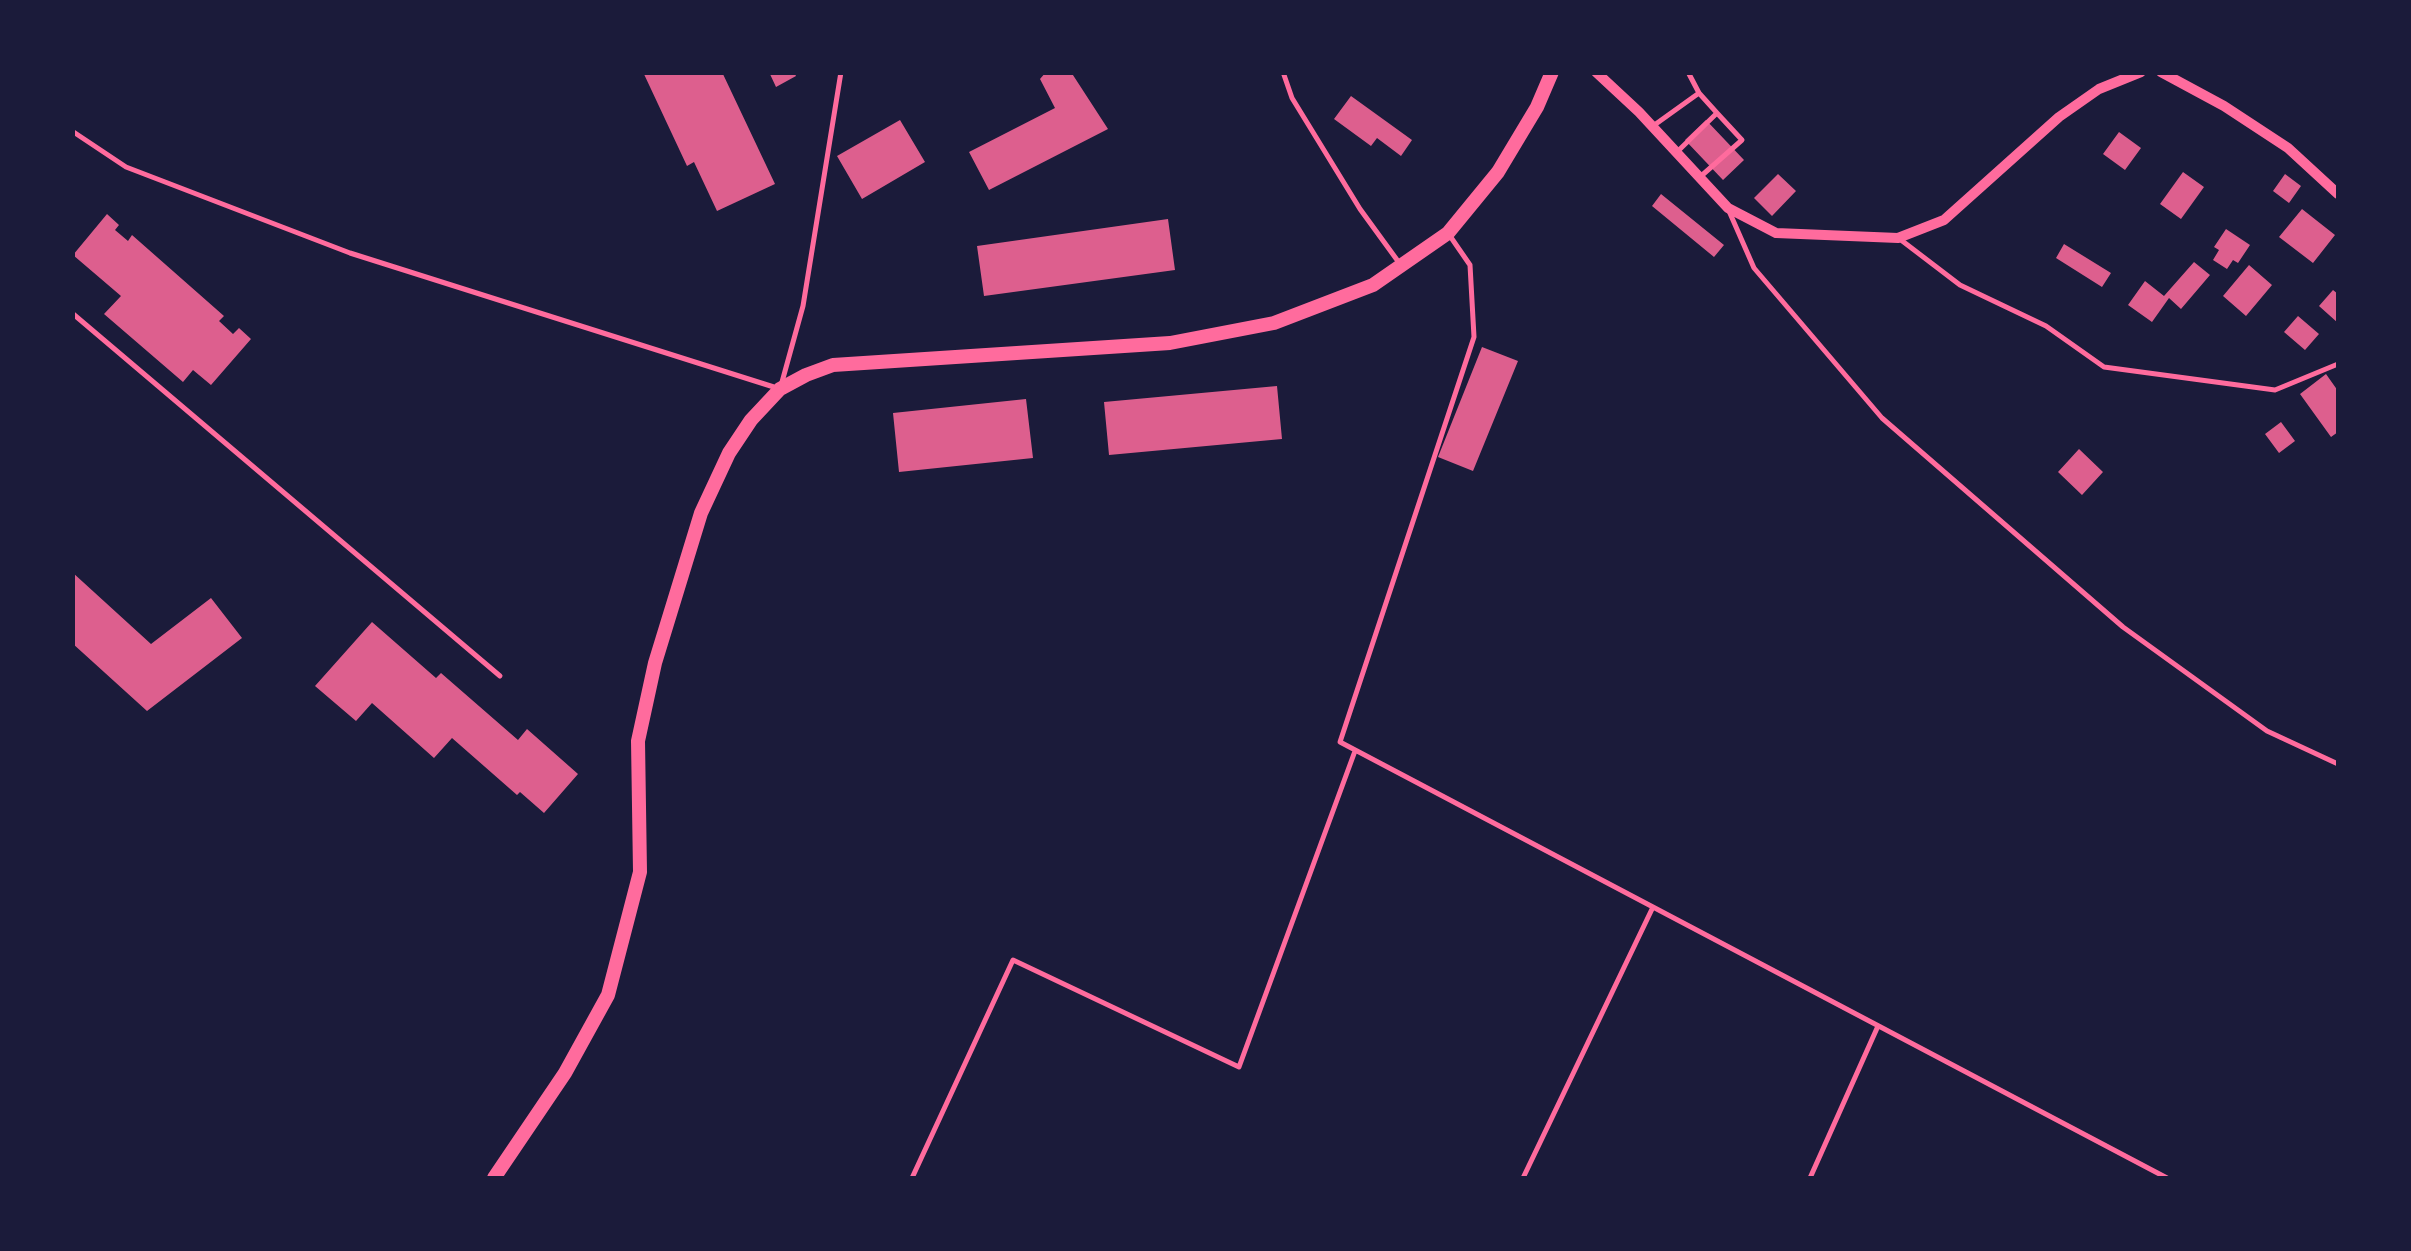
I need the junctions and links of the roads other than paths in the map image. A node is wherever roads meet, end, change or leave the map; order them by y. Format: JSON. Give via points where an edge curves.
{"nodes":[{"id":1,"x":841,"y":72,"type":"edge"},
{"id":2,"x":1284,"y":72,"type":"edge"},
{"id":3,"x":1596,"y":72,"type":"edge"},
{"id":4,"x":1688,"y":72,"type":"edge"},
{"id":5,"x":2140,"y":72,"type":"edge"},
{"id":6,"x":2161,"y":72,"type":"edge"},
{"id":7,"x":1550,"y":74,"type":"edge"},
{"id":8,"x":1699,"y":93,"type":"junction"},
{"id":9,"x":1717,"y":113,"type":"junction"},
{"id":10,"x":1652,"y":127,"type":"junction"},
{"id":11,"x":72,"y":131,"type":"edge"},
{"id":12,"x":1676,"y":153,"type":"junction"},
{"id":13,"x":1697,"y":178,"type":"junction"},
{"id":14,"x":2338,"y":194,"type":"edge"},
{"id":15,"x":1728,"y":208,"type":"junction"},
{"id":16,"x":1448,"y":233,"type":"junction"},
{"id":17,"x":1898,"y":238,"type":"junction"},
{"id":18,"x":1402,"y":266,"type":"junction"},
{"id":19,"x":72,"y":312,"type":"edge"},
{"id":20,"x":2338,"y":364,"type":"edge"},
{"id":21,"x":780,"y":389,"type":"junction"},
{"id":22,"x":500,"y":676,"type":"dead end"},
{"id":23,"x":1355,"y":750,"type":"junction"},
{"id":24,"x":2338,"y":764,"type":"edge"},
{"id":25,"x":1653,"y":907,"type":"junction"},
{"id":26,"x":1878,"y":1026,"type":"junction"},
{"id":27,"x":1525,"y":1177,"type":"edge"},
{"id":28,"x":494,"y":1178,"type":"edge"},
{"id":29,"x":912,"y":1178,"type":"edge"},
{"id":30,"x":1810,"y":1178,"type":"edge"},
{"id":31,"x":2167,"y":1178,"type":"edge"}],
"edges":[{"from":1,"to":21,"type":"lane","via":[[803,306]]},
{"from":2,"to":18,"type":"lane","via":[[1292,98]]},
{"from":3,"to":10,"type":"street"},
{"from":4,"to":8,"type":"lane"},
{"from":5,"to":17,"type":"street","via":[[2059,116],[1944,220]]},
{"from":6,"to":14,"type":"street","via":[[2288,148]]},
{"from":7,"to":16,"type":"street","via":[[1498,172]]},
{"from":8,"to":9,"type":"lane"},
{"from":8,"to":10,"type":"lane"},
{"from":9,"to":12,"type":"lane"},
{"from":9,"to":13,"type":"lane","via":[[1742,140]]},
{"from":10,"to":12,"type":"street"},
{"from":11,"to":21,"type":"lane","via":[[126,167],[350,253]]},
{"from":12,"to":13,"type":"street"},
{"from":13,"to":15,"type":"street"},
{"from":15,"to":17,"type":"street","via":[[1776,233]]},
{"from":15,"to":24,"type":"lane","via":[[1754,268],[1882,418],[2123,626],[2267,731]]},
{"from":16,"to":18,"type":"street"},
{"from":16,"to":23,"type":"lane","via":[[1470,265],[1474,337],[1340,742]]},
{"from":17,"to":20,"type":"lane","via":[[1960,285],[2046,326],[2104,367],[2275,390]]},
{"from":18,"to":21,"type":"street","via":[[1373,285],[1274,323],[1170,343],[833,365]]},
{"from":19,"to":22,"type":"lane"},
{"from":21,"to":28,"type":"street","via":[[730,453],[675,590],[638,742],[640,872],[608,995]]},
{"from":23,"to":25,"type":"lane"},
{"from":23,"to":29,"type":"lane","via":[[1240,1067],[1013,960]]},
{"from":25,"to":26,"type":"lane"},
{"from":25,"to":27,"type":"lane"},
{"from":26,"to":30,"type":"lane"},
{"from":26,"to":31,"type":"lane"}]}
